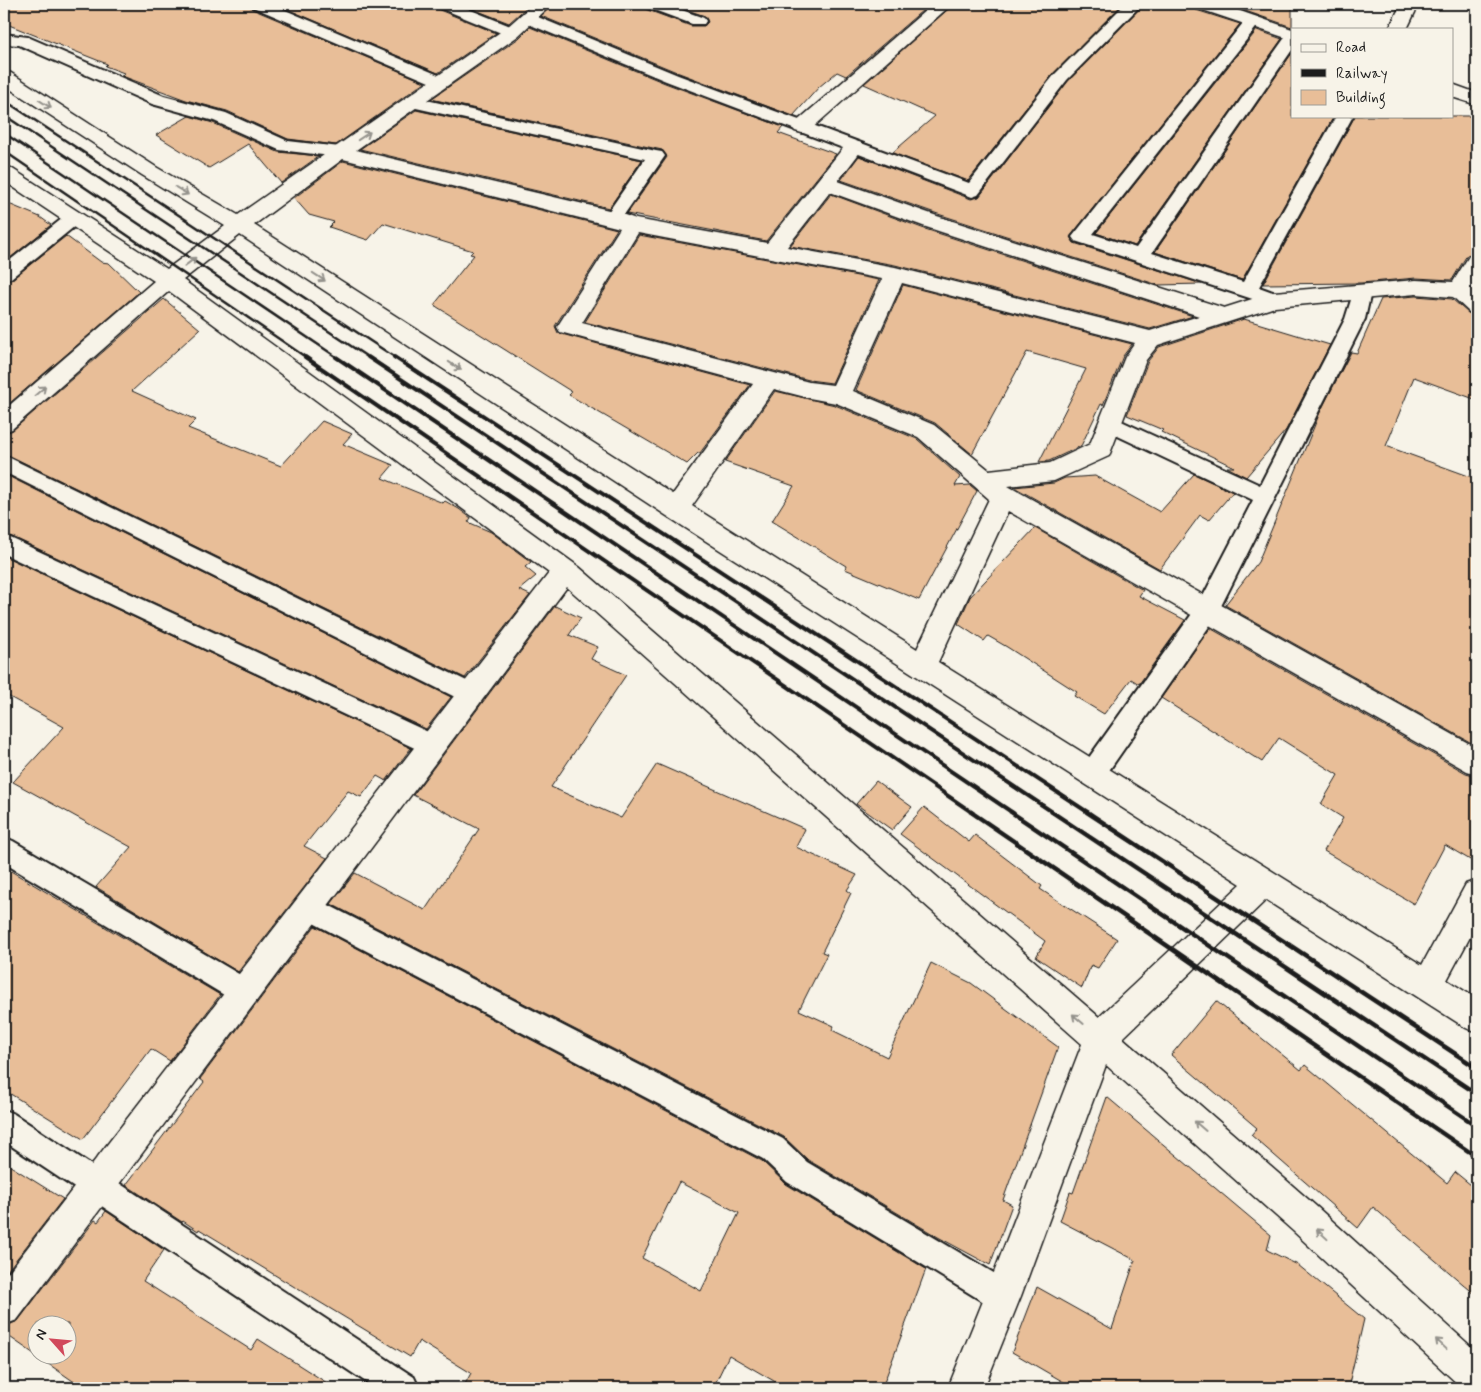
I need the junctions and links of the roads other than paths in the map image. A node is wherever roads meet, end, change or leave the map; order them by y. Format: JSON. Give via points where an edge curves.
{"nodes":[{"id":1,"x":258,"y":4,"type":"edge"},
{"id":2,"x":444,"y":4,"type":"edge"},
{"id":3,"x":543,"y":4,"type":"edge"},
{"id":4,"x":651,"y":4,"type":"edge"},
{"id":5,"x":943,"y":4,"type":"edge"},
{"id":6,"x":1134,"y":4,"type":"edge"},
{"id":7,"x":1203,"y":4,"type":"edge"},
{"id":8,"x":1410,"y":4,"type":"edge"},
{"id":9,"x":1263,"y":19,"type":"junction"},
{"id":10,"x":698,"y":21,"type":"dead end"},
{"id":11,"x":519,"y":25,"type":"junction"},
{"id":12,"x":1398,"y":28,"type":"edge"},
{"id":13,"x":1291,"y":36,"type":"edge"},
{"id":14,"x":1291,"y":38,"type":"edge"},
{"id":15,"x":4,"y":39,"type":"edge"},
{"id":16,"x":4,"y":77,"type":"edge"},
{"id":17,"x":442,"y":82,"type":"junction"},
{"id":18,"x":1454,"y":91,"type":"edge"},
{"id":19,"x":1477,"y":99,"type":"edge"},
{"id":20,"x":413,"y":102,"type":"junction"},
{"id":21,"x":1344,"y":118,"type":"edge"},
{"id":22,"x":802,"y":127,"type":"junction"},
{"id":23,"x":854,"y":147,"type":"junction"},
{"id":24,"x":340,"y":152,"type":"junction"},
{"id":25,"x":4,"y":172,"type":"edge"},
{"id":26,"x":825,"y":184,"type":"junction"},
{"id":27,"x":74,"y":218,"type":"junction"},
{"id":28,"x":623,"y":222,"type":"junction"},
{"id":29,"x":239,"y":225,"type":"junction"},
{"id":30,"x":772,"y":251,"type":"junction"},
{"id":31,"x":1141,"y":255,"type":"junction"},
{"id":32,"x":1477,"y":261,"type":"edge"},
{"id":33,"x":4,"y":274,"type":"edge"},
{"id":34,"x":895,"y":274,"type":"junction"},
{"id":35,"x":168,"y":280,"type":"junction"},
{"id":36,"x":1248,"y":290,"type":"junction"},
{"id":37,"x":1459,"y":290,"type":"junction"},
{"id":38,"x":1362,"y":292,"type":"junction"},
{"id":39,"x":1274,"y":300,"type":"junction"},
{"id":40,"x":1477,"y":307,"type":"edge"},
{"id":41,"x":1225,"y":316,"type":"junction"},
{"id":42,"x":1150,"y":339,"type":"junction"},
{"id":43,"x":769,"y":380,"type":"junction"},
{"id":44,"x":840,"y":395,"type":"junction"},
{"id":45,"x":4,"y":423,"type":"edge"},
{"id":46,"x":1110,"y":424,"type":"junction"},
{"id":47,"x":4,"y":463,"type":"edge"},
{"id":48,"x":994,"y":488,"type":"junction"},
{"id":49,"x":1265,"y":496,"type":"junction"},
{"id":50,"x":676,"y":509,"type":"junction"},
{"id":51,"x":4,"y":544,"type":"edge"},
{"id":52,"x":565,"y":571,"type":"junction"},
{"id":53,"x":1207,"y":610,"type":"junction"},
{"id":54,"x":922,"y":666,"type":"junction"},
{"id":55,"x":471,"y":694,"type":"junction"},
{"id":56,"x":432,"y":745,"type":"junction"},
{"id":57,"x":1477,"y":762,"type":"edge"},
{"id":58,"x":1092,"y":774,"type":"junction"},
{"id":59,"x":4,"y":849,"type":"edge"},
{"id":60,"x":1264,"y":882,"type":"junction"},
{"id":61,"x":1477,"y":894,"type":"edge"},
{"id":62,"x":309,"y":907,"type":"junction"},
{"id":63,"x":1428,"y":986,"type":"junction"},
{"id":64,"x":244,"y":992,"type":"junction"},
{"id":65,"x":1477,"y":1017,"type":"edge"},
{"id":66,"x":1100,"y":1038,"type":"junction"},
{"id":67,"x":4,"y":1124,"type":"edge"},
{"id":68,"x":95,"y":1186,"type":"junction"},
{"id":69,"x":1003,"y":1296,"type":"junction"},
{"id":70,"x":4,"y":1307,"type":"edge"},
{"id":71,"x":1477,"y":1377,"type":"edge"},
{"id":72,"x":403,"y":1388,"type":"edge"},
{"id":73,"x":966,"y":1388,"type":"edge"}],
"edges":[{"from":1,"to":17,"type":"lane"},
{"from":2,"to":11,"type":"lane"},
{"from":3,"to":11,"type":"street"},
{"from":4,"to":10,"type":"lane"},
{"from":5,"to":22,"type":"street"},
{"from":6,"to":23,"type":"lane","via":[[1061,76],[972,191]]},
{"from":7,"to":9,"type":"street"},
{"from":8,"to":12,"type":"street"},
{"from":9,"to":13,"type":"street"},
{"from":9,"to":31,"type":"lane","via":[[1081,237]]},
{"from":11,"to":17,"type":"street"},
{"from":11,"to":22,"type":"lane"},
{"from":14,"to":31,"type":"lane"},
{"from":15,"to":24,"type":"lane","via":[[22,40],[158,100],[220,116],[285,146]]},
{"from":16,"to":29,"type":"street","one_way":true},
{"from":17,"to":20,"type":"street"},
{"from":18,"to":19,"type":"street"},
{"from":24,"to":20,"type":"street","one_way":true},
{"from":20,"to":28,"type":"lane","via":[[656,156]]},
{"from":21,"to":36,"type":"lane"},
{"from":22,"to":23,"type":"lane"},
{"from":23,"to":26,"type":"street"},
{"from":24,"to":28,"type":"street"},
{"from":24,"to":29,"type":"street"},
{"from":25,"to":27,"type":"street"},
{"from":26,"to":30,"type":"street"},
{"from":26,"to":41,"type":"street"},
{"from":27,"to":33,"type":"lane"},
{"from":27,"to":35,"type":"street"},
{"from":28,"to":30,"type":"street"},
{"from":28,"to":43,"type":"street","via":[[568,327]]},
{"from":35,"to":29,"type":"street","one_way":true},
{"from":29,"to":50,"type":"street","one_way":true},
{"from":30,"to":34,"type":"street"},
{"from":31,"to":36,"type":"lane"},
{"from":32,"to":37,"type":"street"},
{"from":34,"to":42,"type":"street"},
{"from":34,"to":44,"type":"street"},
{"from":45,"to":35,"type":"street","one_way":true},
{"from":35,"to":52,"type":"street"},
{"from":36,"to":39,"type":"lane"},
{"from":37,"to":38,"type":"street","via":[[1416,287]]},
{"from":37,"to":40,"type":"street"},
{"from":38,"to":39,"type":"street"},
{"from":38,"to":49,"type":"lane","via":[[1355,319]]},
{"from":39,"to":41,"type":"street"},
{"from":41,"to":42,"type":"street"},
{"from":42,"to":46,"type":"street","via":[[1136,357]]},
{"from":43,"to":44,"type":"street"},
{"from":43,"to":50,"type":"street"},
{"from":44,"to":48,"type":"street","via":[[926,431]]},
{"from":46,"to":48,"type":"street","via":[[1100,450],[1054,472]]},
{"from":46,"to":49,"type":"lane"},
{"from":47,"to":55,"type":"lane"},
{"from":48,"to":53,"type":"street"},
{"from":48,"to":54,"type":"street"},
{"from":49,"to":53,"type":"lane"},
{"from":50,"to":54,"type":"street"},
{"from":51,"to":56,"type":"lane"},
{"from":52,"to":55,"type":"street"},
{"from":66,"to":52,"type":"street","one_way":true},
{"from":53,"to":57,"type":"street"},
{"from":53,"to":58,"type":"lane"},
{"from":54,"to":58,"type":"street"},
{"from":55,"to":56,"type":"street"},
{"from":56,"to":62,"type":"street"},
{"from":58,"to":60,"type":"street"},
{"from":59,"to":64,"type":"lane"},
{"from":60,"to":63,"type":"street"},
{"from":60,"to":66,"type":"street"},
{"from":61,"to":63,"type":"street"},
{"from":62,"to":64,"type":"street"},
{"from":62,"to":69,"type":"lane","via":[[773,1149],[797,1172]]},
{"from":63,"to":65,"type":"street"},
{"from":64,"to":68,"type":"street"},
{"from":66,"to":69,"type":"street"},
{"from":71,"to":66,"type":"street","one_way":true,"via":[[1306,1219]]},
{"from":67,"to":68,"type":"lane"},
{"from":68,"to":70,"type":"street"},
{"from":68,"to":72,"type":"lane"},
{"from":69,"to":73,"type":"street"}]}
